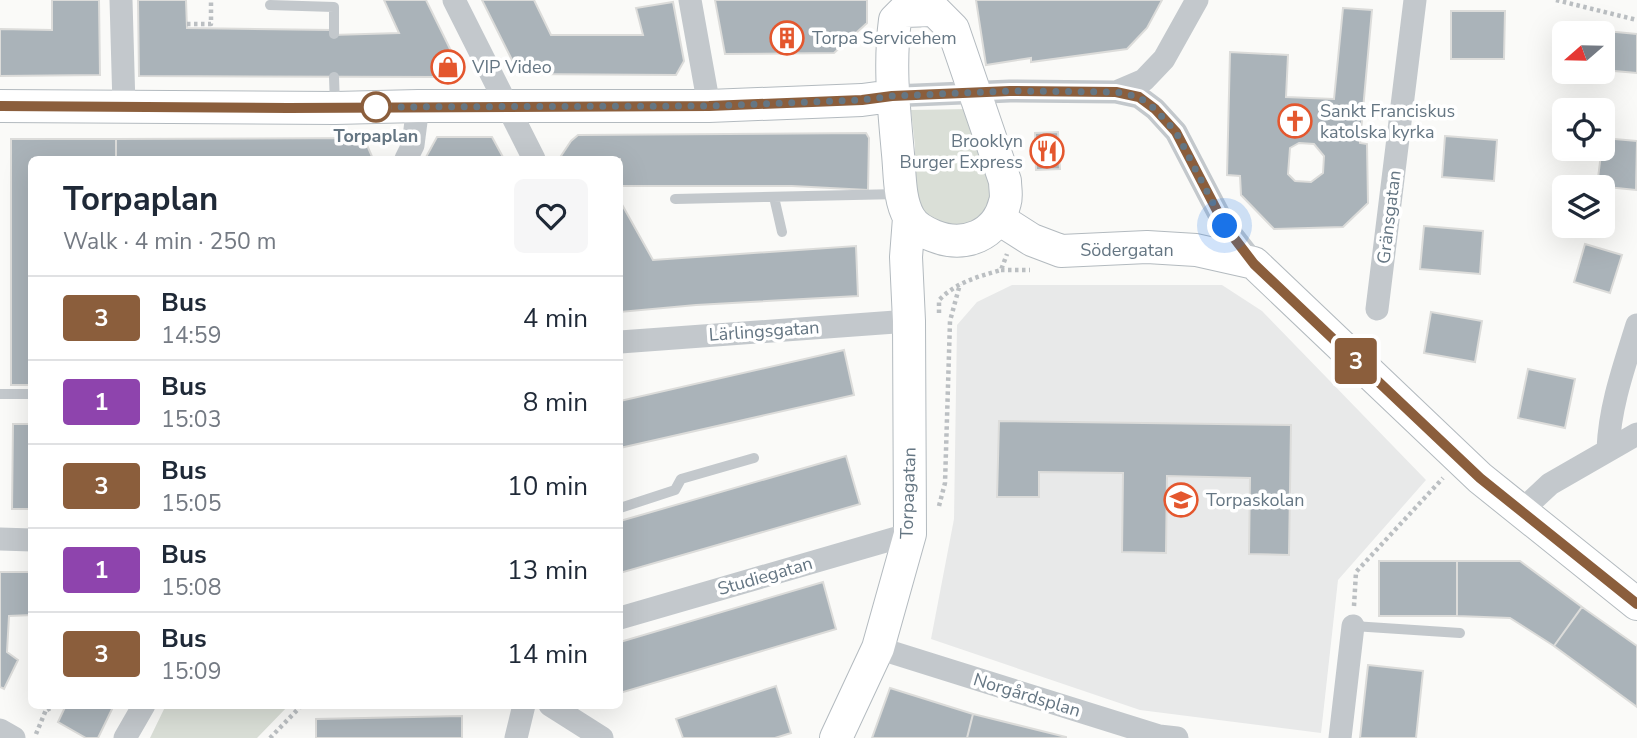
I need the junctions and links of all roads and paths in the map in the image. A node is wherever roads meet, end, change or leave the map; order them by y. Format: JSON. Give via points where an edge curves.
{"nodes":[{"id":1,"x":121,"y":0,"type":"edge"},
{"id":2,"x":211,"y":0,"type":"edge"},
{"id":3,"x":454,"y":0,"type":"edge"},
{"id":4,"x":690,"y":0,"type":"edge"},
{"id":5,"x":939,"y":0,"type":"edge"},
{"id":6,"x":1197,"y":0,"type":"edge"},
{"id":7,"x":1415,"y":0,"type":"edge"},
{"id":8,"x":1556,"y":0,"type":"edge"},
{"id":9,"x":270,"y":5,"type":"dead end"},
{"id":10,"x":905,"y":6,"type":"edge"},
{"id":11,"x":1637,"y":20,"type":"edge"},
{"id":12,"x":187,"y":24,"type":"dead end"},
{"id":13,"x":953,"y":29,"type":"junction"},
{"id":14,"x":334,"y":34,"type":"dead end"},
{"id":15,"x":334,"y":77,"type":"dead end"},
{"id":16,"x":1116,"y":92,"type":"junction"},
{"id":17,"x":976,"y":93,"type":"junction"},
{"id":18,"x":892,"y":96,"type":"junction"},
{"id":19,"x":0,"y":106,"type":"edge"},
{"id":20,"x":124,"y":106,"type":"junction"},
{"id":21,"x":418,"y":106,"type":"junction"},
{"id":22,"x":509,"y":106,"type":"junction"},
{"id":23,"x":709,"y":106,"type":"junction"},
{"id":24,"x":335,"y":108,"type":"junction"},
{"id":25,"x":408,"y":156,"type":"edge"},
{"id":26,"x":533,"y":156,"type":"edge"},
{"id":27,"x":774,"y":197,"type":"junction"},
{"id":28,"x":675,"y":199,"type":"dead end"},
{"id":29,"x":905,"y":206,"type":"junction"},
{"id":30,"x":999,"y":219,"type":"junction"},
{"id":31,"x":782,"y":232,"type":"dead end"},
{"id":32,"x":940,"y":239,"type":"junction"},
{"id":33,"x":1005,"y":257,"type":"dead end"},
{"id":34,"x":1254,"y":264,"type":"junction"},
{"id":35,"x":1001,"y":270,"type":"junction"},
{"id":36,"x":1042,"y":270,"type":"dead end"},
{"id":37,"x":908,"y":277,"type":"junction"},
{"id":38,"x":1377,"y":309,"type":"dead end"},
{"id":39,"x":909,"y":321,"type":"junction"},
{"id":40,"x":1637,"y":325,"type":"edge"},
{"id":41,"x":623,"y":342,"type":"edge"},
{"id":42,"x":0,"y":394,"type":"edge"},
{"id":43,"x":28,"y":394,"type":"edge"},
{"id":44,"x":1637,"y":434,"type":"edge"},
{"id":45,"x":1608,"y":449,"type":"junction"},
{"id":46,"x":754,"y":458,"type":"dead end"},
{"id":47,"x":1450,"y":475,"type":"junction"},
{"id":48,"x":623,"y":507,"type":"edge"},
{"id":49,"x":1520,"y":512,"type":"junction"},
{"id":50,"x":936,"y":516,"type":"dead end"},
{"id":51,"x":911,"y":534,"type":"junction"},
{"id":52,"x":0,"y":539,"type":"edge"},
{"id":53,"x":28,"y":540,"type":"edge"},
{"id":54,"x":1637,"y":604,"type":"edge"},
{"id":55,"x":623,"y":617,"type":"edge"},
{"id":56,"x":1353,"y":626,"type":"junction"},
{"id":57,"x":1460,"y":633,"type":"dead end"},
{"id":58,"x":878,"y":648,"type":"junction"},
{"id":59,"x":47,"y":709,"type":"edge"},
{"id":60,"x":142,"y":709,"type":"edge"},
{"id":61,"x":298,"y":709,"type":"edge"},
{"id":62,"x":523,"y":709,"type":"edge"},
{"id":63,"x":556,"y":709,"type":"edge"},
{"id":64,"x":0,"y":730,"type":"edge"},
{"id":65,"x":14,"y":738,"type":"edge"},
{"id":66,"x":34,"y":738,"type":"edge"},
{"id":67,"x":125,"y":738,"type":"edge"},
{"id":68,"x":270,"y":738,"type":"edge"},
{"id":69,"x":516,"y":738,"type":"edge"},
{"id":70,"x":602,"y":738,"type":"edge"},
{"id":71,"x":836,"y":738,"type":"edge"},
{"id":72,"x":1177,"y":738,"type":"edge"},
{"id":73,"x":1340,"y":738,"type":"edge"}],
"edges":[{"from":1,"to":20,"type":"street"},
{"from":2,"to":12,"type":"path","via":[[211,24]]},
{"from":3,"to":22,"type":"street"},
{"from":4,"to":23,"type":"street"},
{"from":5,"to":13,"type":"street"},
{"from":6,"to":16,"type":"street","via":[[1164,59],[1144,80]]},
{"from":7,"to":38,"type":"street","name":"Gränsgatan"},
{"from":8,"to":11,"type":"path"},
{"from":9,"to":14,"type":"lane","via":[[334,7]]},
{"from":10,"to":13,"type":"street","via":[[934,10]]},
{"from":10,"to":18,"type":"street","via":[[895,20]]},
{"from":13,"to":17,"type":"street"},
{"from":15,"to":24,"type":"lane"},
{"from":16,"to":17,"type":"street"},
{"from":16,"to":34,"type":"street","via":[[1139,97],[1176,132],[1225,226]]},
{"from":17,"to":18,"type":"street"},
{"from":17,"to":30,"type":"street","via":[[1005,181],[1006,201]]},
{"from":18,"to":23,"type":"street"},
{"from":18,"to":29,"type":"street"},
{"from":19,"to":20,"type":"street"},
{"from":20,"to":24,"type":"street"},
{"from":21,"to":22,"type":"street"},
{"from":21,"to":24,"type":"street"},
{"from":21,"to":25,"type":"street"},
{"from":22,"to":23,"type":"street"},
{"from":22,"to":26,"type":"street"},
{"from":27,"to":28,"type":"lane"},
{"from":27,"to":29,"type":"lane"},
{"from":27,"to":31,"type":"lane"},
{"from":29,"to":32,"type":"street","via":[[921,231]]},
{"from":29,"to":37,"type":"street","name":"Torpagatan"},
{"from":30,"to":32,"type":"street","via":[[981,236],[961,242]]},
{"from":30,"to":34,"type":"street","name":"Södergatan","via":[[1031,240],[1061,251],[1196,250]]},
{"from":32,"to":37,"type":"street"},
{"from":33,"to":35,"type":"path"},
{"from":34,"to":47,"type":"street","name":"Södergatan"},
{"from":35,"to":36,"type":"path"},
{"from":35,"to":50,"type":"path","via":[[960,284],[950,321],[945,483]]},
{"from":37,"to":39,"type":"street","name":"Torpagatan"},
{"from":39,"to":41,"type":"street","name":"Lärlingsgatan"},
{"from":39,"to":51,"type":"street","name":"Torpagatan"},
{"from":40,"to":45,"type":"street","via":[[1615,396]]},
{"from":42,"to":43,"type":"lane"},
{"from":44,"to":45,"type":"street"},
{"from":45,"to":49,"type":"street","via":[[1550,484]]},
{"from":46,"to":48,"type":"lane","via":[[681,479],[675,490]]},
{"from":47,"to":49,"type":"street","name":"Södergatan"},
{"from":47,"to":56,"type":"path","via":[[1356,572]]},
{"from":49,"to":54,"type":"street","name":"Södergatan"},
{"from":51,"to":55,"type":"street","name":"Studiegatan"},
{"from":51,"to":58,"type":"street","name":"Torpagatan"},
{"from":52,"to":53,"type":"street"},
{"from":56,"to":57,"type":"lane"},
{"from":56,"to":73,"type":"street"},
{"from":58,"to":71,"type":"street","name":"Torpagatan"},
{"from":58,"to":72,"type":"street","name":"Norgårdsplan"},
{"from":59,"to":66,"type":"path"},
{"from":60,"to":67,"type":"street"},
{"from":61,"to":68,"type":"path"},
{"from":62,"to":69,"type":"street"},
{"from":63,"to":70,"type":"street"},
{"from":64,"to":65,"type":"street"}]}
